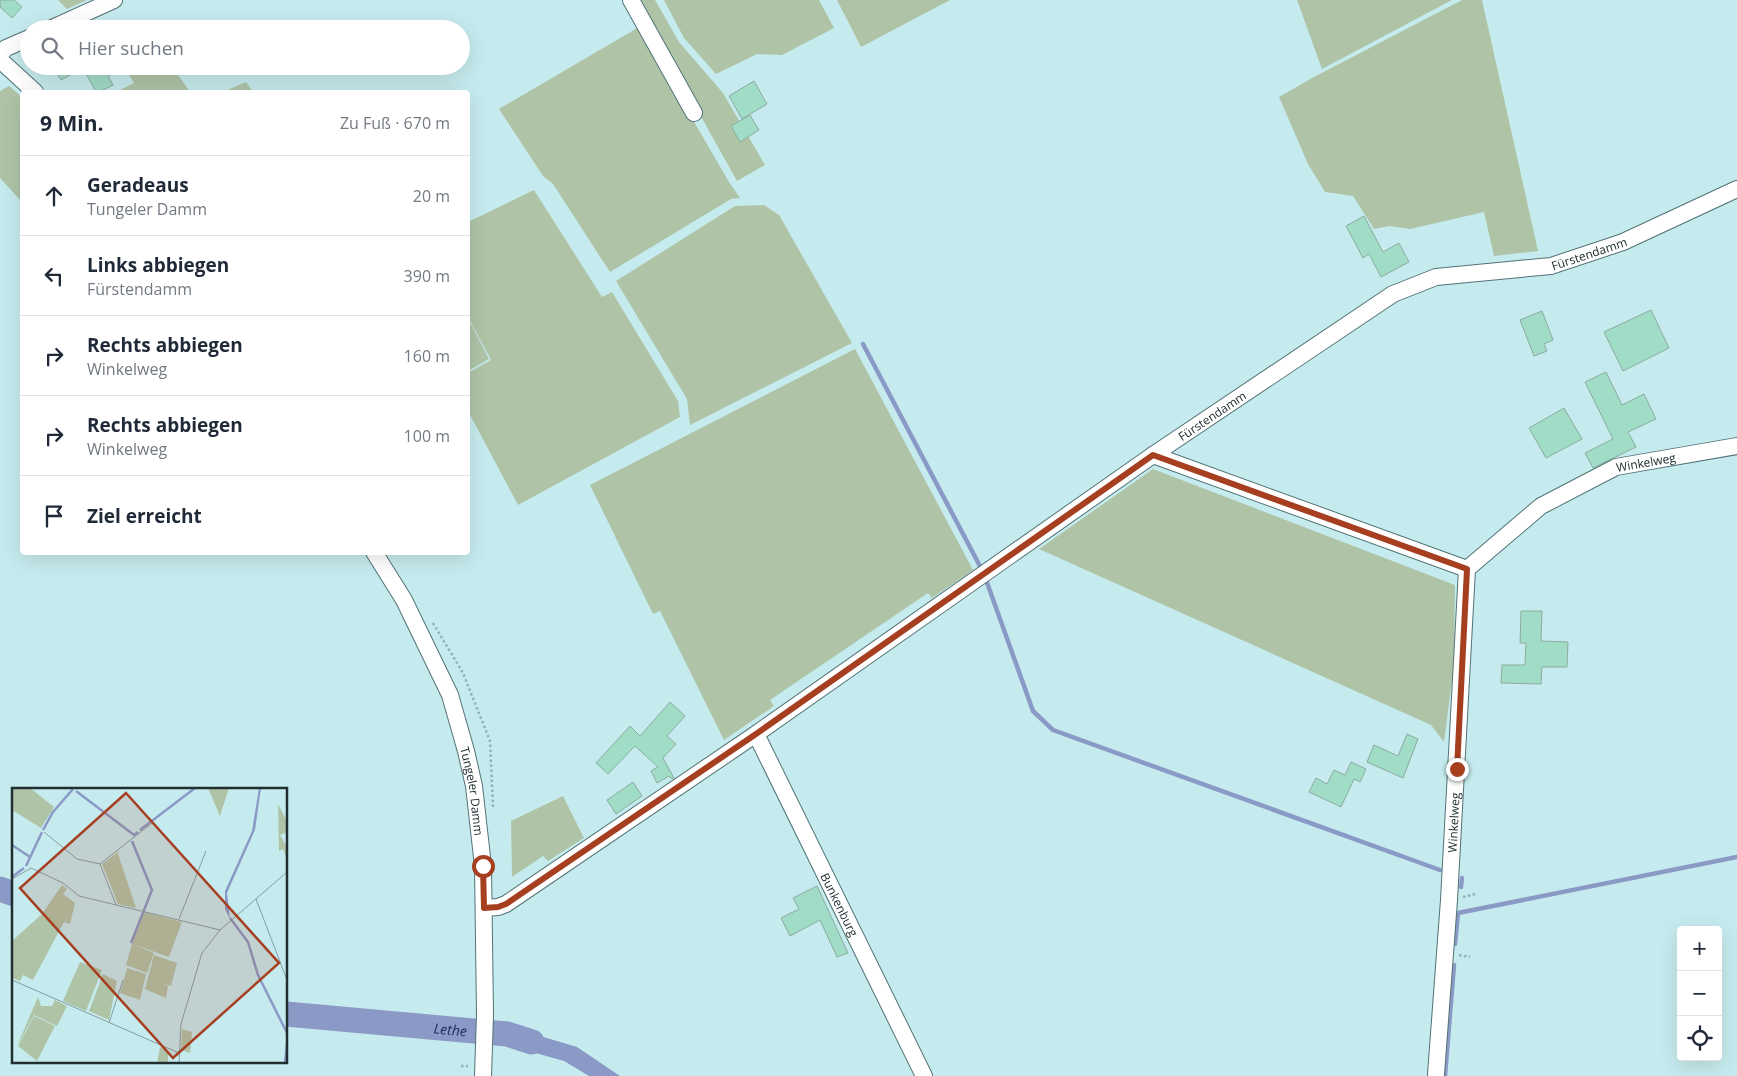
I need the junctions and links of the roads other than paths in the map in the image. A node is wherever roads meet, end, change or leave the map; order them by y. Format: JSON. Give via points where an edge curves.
{"nodes":[{"id":1,"x":114,"y":0,"type":"edge"},
{"id":2,"x":631,"y":0,"type":"edge"},
{"id":3,"x":70,"y":20,"type":"edge"},
{"id":4,"x":20,"y":42,"type":"edge"},
{"id":5,"x":0,"y":54,"type":"edge"},
{"id":6,"x":0,"y":60,"type":"edge"},
{"id":7,"x":33,"y":90,"type":"edge"},
{"id":8,"x":694,"y":112,"type":"dead end"},
{"id":9,"x":1737,"y":189,"type":"edge"},
{"id":10,"x":1737,"y":446,"type":"edge"},
{"id":11,"x":1153,"y":455,"type":"junction"},
{"id":12,"x":376,"y":555,"type":"edge"},
{"id":13,"x":1467,"y":569,"type":"junction"},
{"id":14,"x":756,"y":734,"type":"junction"},
{"id":15,"x":484,"y":908,"type":"junction"},
{"id":16,"x":1436,"y":1074,"type":"dead end"},
{"id":17,"x":483,"y":1076,"type":"edge"},
{"id":18,"x":924,"y":1076,"type":"edge"}],
"edges":[{"from":1,"to":3,"type":"street"},
{"from":2,"to":8,"type":"street"},
{"from":4,"to":5,"type":"street"},
{"from":6,"to":7,"type":"street"},
{"from":9,"to":11,"type":"street","name":"Fürstendamm","via":[[1623,242],[1551,266],[1436,278],[1393,294]]},
{"from":10,"to":13,"type":"street","name":"Winkelweg","via":[[1616,467],[1541,506]]},
{"from":11,"to":13,"type":"street"},
{"from":11,"to":14,"type":"street","name":"Fürstendamm"},
{"from":12,"to":15,"type":"street","name":"Tungeler Damm","via":[[404,600],[450,695],[474,786]]},
{"from":13,"to":16,"type":"street","name":"Winkelweg"},
{"from":14,"to":15,"type":"street","name":"Fürstendamm","via":[[506,904]]},
{"from":14,"to":18,"type":"street","name":"Bunkenburg"},
{"from":15,"to":17,"type":"street","name":"Tungeler Damm"}]}
